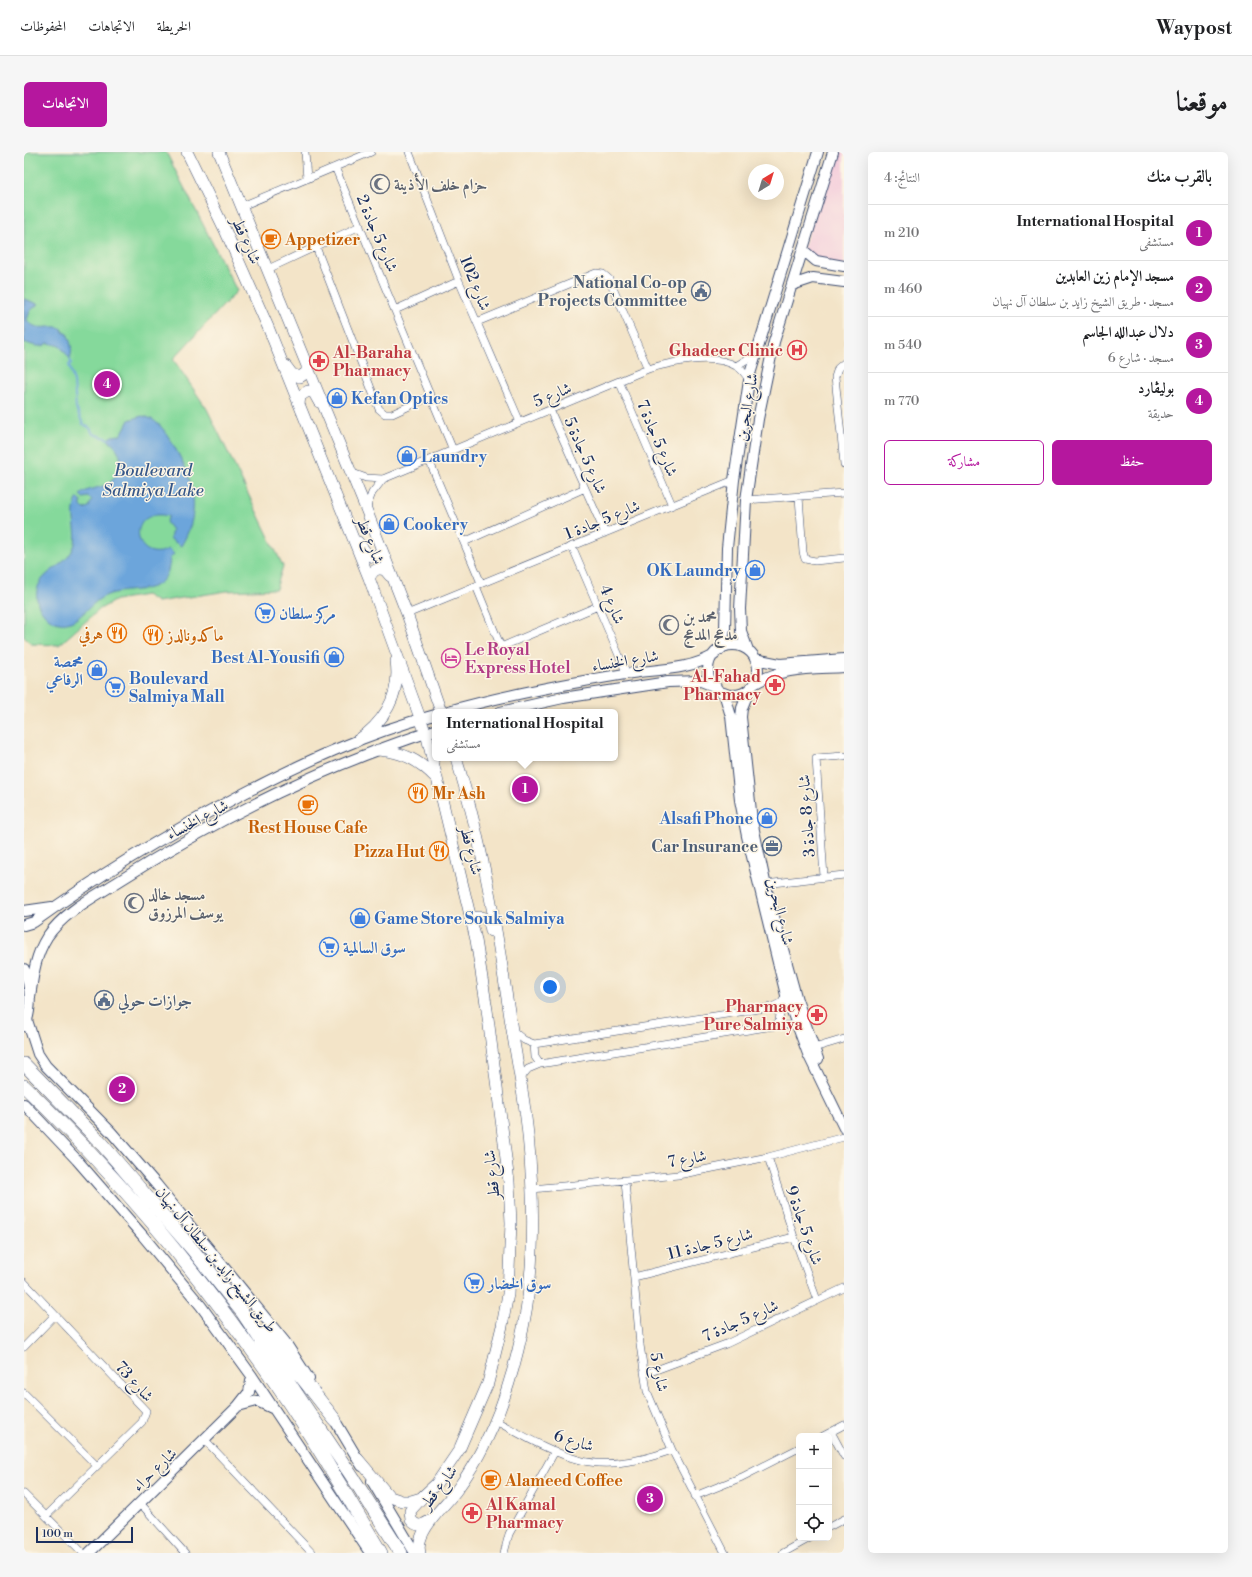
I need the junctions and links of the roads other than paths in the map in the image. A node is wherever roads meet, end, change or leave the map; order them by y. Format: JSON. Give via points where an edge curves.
{"nodes":[{"id":1,"x":187,"y":152,"type":"edge"},
{"id":2,"x":220,"y":152,"type":"edge"},
{"id":3,"x":305,"y":152,"type":"edge"},
{"id":4,"x":371,"y":152,"type":"edge"},
{"id":5,"x":409,"y":152,"type":"edge"},
{"id":6,"x":818,"y":152,"type":"edge"},
{"id":7,"x":833,"y":152,"type":"edge"},
{"id":8,"x":335,"y":167,"type":"junction"},
{"id":9,"x":307,"y":179,"type":"junction"},
{"id":10,"x":807,"y":187,"type":"junction"},
{"id":11,"x":819,"y":195,"type":"junction"},
{"id":12,"x":242,"y":206,"type":"junction"},
{"id":13,"x":800,"y":208,"type":"junction"},
{"id":14,"x":814,"y":208,"type":"junction"},
{"id":15,"x":360,"y":226,"type":"junction"},
{"id":16,"x":316,"y":247,"type":"junction"},
{"id":17,"x":803,"y":250,"type":"junction"},
{"id":18,"x":830,"y":263,"type":"junction"},
{"id":19,"x":844,"y":266,"type":"edge"},
{"id":20,"x":268,"y":269,"type":"junction"},
{"id":21,"x":831,"y":280,"type":"junction"},
{"id":22,"x":459,"y":281,"type":"junction"},
{"id":23,"x":844,"y":282,"type":"edge"},
{"id":24,"x":792,"y":285,"type":"junction"},
{"id":25,"x":395,"y":310,"type":"junction"},
{"id":26,"x":477,"y":322,"type":"junction"},
{"id":27,"x":756,"y":354,"type":"junction"},
{"id":28,"x":279,"y":356,"type":"junction"},
{"id":29,"x":844,"y":363,"type":"edge"},
{"id":30,"x":307,"y":366,"type":"junction"},
{"id":31,"x":736,"y":366,"type":"junction"},
{"id":32,"x":648,"y":369,"type":"junction"},
{"id":33,"x":749,"y":380,"type":"junction"},
{"id":34,"x":619,"y":381,"type":"junction"},
{"id":35,"x":431,"y":396,"type":"junction"},
{"id":36,"x":299,"y":404,"type":"junction"},
{"id":37,"x":550,"y":410,"type":"junction"},
{"id":38,"x":329,"y":420,"type":"junction"},
{"id":39,"x":520,"y":422,"type":"junction"},
{"id":40,"x":453,"y":450,"type":"junction"},
{"id":41,"x":429,"y":460,"type":"junction"},
{"id":42,"x":844,"y":464,"type":"edge"},
{"id":43,"x":350,"y":471,"type":"junction"},
{"id":44,"x":383,"y":479,"type":"junction"},
{"id":45,"x":734,"y":480,"type":"junction"},
{"id":46,"x":585,"y":488,"type":"junction"},
{"id":47,"x":844,"y":492,"type":"edge"},
{"id":48,"x":798,"y":496,"type":"junction"},
{"id":49,"x":746,"y":500,"type":"junction"},
{"id":50,"x":672,"y":505,"type":"junction"},
{"id":51,"x":366,"y":509,"type":"junction"},
{"id":52,"x":349,"y":531,"type":"junction"},
{"id":53,"x":605,"y":533,"type":"junction"},
{"id":54,"x":464,"y":542,"type":"junction"},
{"id":55,"x":572,"y":546,"type":"junction"},
{"id":56,"x":726,"y":548,"type":"junction"},
{"id":57,"x":381,"y":549,"type":"junction"},
{"id":58,"x":742,"y":554,"type":"junction"},
{"id":59,"x":844,"y":558,"type":"edge"},
{"id":60,"x":369,"y":578,"type":"junction"},
{"id":61,"x":479,"y":584,"type":"junction"},
{"id":62,"x":396,"y":586,"type":"junction"},
{"id":63,"x":598,"y":606,"type":"junction"},
{"id":64,"x":407,"y":614,"type":"junction"},
{"id":65,"x":393,"y":645,"type":"junction"},
{"id":66,"x":748,"y":650,"type":"junction"},
{"id":67,"x":717,"y":652,"type":"junction"},
{"id":68,"x":755,"y":658,"type":"junction"},
{"id":69,"x":844,"y":659,"type":"edge"},
{"id":70,"x":844,"y":667,"type":"edge"},
{"id":71,"x":627,"y":674,"type":"junction"},
{"id":72,"x":752,"y":686,"type":"junction"},
{"id":73,"x":720,"y":690,"type":"junction"},
{"id":74,"x":440,"y":709,"type":"edge"},
{"id":75,"x":456,"y":709,"type":"edge"},
{"id":76,"x":514,"y":709,"type":"edge"},
{"id":77,"x":432,"y":716,"type":"edge"},
{"id":78,"x":420,"y":719,"type":"junction"},
{"id":79,"x":430,"y":732,"type":"edge"},
{"id":80,"x":357,"y":741,"type":"junction"},
{"id":81,"x":432,"y":745,"type":"edge"},
{"id":82,"x":378,"y":750,"type":"junction"},
{"id":83,"x":844,"y":756,"type":"edge"},
{"id":84,"x":434,"y":761,"type":"edge"},
{"id":85,"x":457,"y":761,"type":"edge"},
{"id":86,"x":460,"y":761,"type":"edge"},
{"id":87,"x":460,"y":770,"type":"junction"},
{"id":88,"x":437,"y":779,"type":"junction"},
{"id":89,"x":844,"y":876,"type":"edge"},
{"id":90,"x":824,"y":877,"type":"junction"},
{"id":91,"x":765,"y":884,"type":"junction"},
{"id":92,"x":54,"y":907,"type":"junction"},
{"id":93,"x":24,"y":911,"type":"edge"},
{"id":94,"x":470,"y":918,"type":"junction"},
{"id":95,"x":24,"y":925,"type":"edge"},
{"id":96,"x":503,"y":962,"type":"junction"},
{"id":97,"x":24,"y":969,"type":"edge"},
{"id":98,"x":786,"y":995,"type":"junction"},
{"id":99,"x":30,"y":998,"type":"junction"},
{"id":100,"x":772,"y":1007,"type":"junction"},
{"id":101,"x":26,"y":1024,"type":"edge"},
{"id":102,"x":774,"y":1026,"type":"junction"},
{"id":103,"x":512,"y":1029,"type":"junction"},
{"id":104,"x":799,"y":1029,"type":"junction"},
{"id":105,"x":844,"y":1039,"type":"edge"},
{"id":106,"x":534,"y":1044,"type":"junction"},
{"id":107,"x":814,"y":1048,"type":"junction"},
{"id":108,"x":24,"y":1064,"type":"edge"},
{"id":109,"x":540,"y":1064,"type":"junction"},
{"id":110,"x":519,"y":1081,"type":"junction"},
{"id":111,"x":24,"y":1086,"type":"edge"},
{"id":112,"x":24,"y":1104,"type":"edge"},
{"id":113,"x":844,"y":1113,"type":"edge"},
{"id":114,"x":844,"y":1128,"type":"edge"},
{"id":115,"x":844,"y":1137,"type":"edge"},
{"id":116,"x":768,"y":1158,"type":"junction"},
{"id":117,"x":625,"y":1181,"type":"junction"},
{"id":118,"x":532,"y":1189,"type":"junction"},
{"id":119,"x":794,"y":1237,"type":"junction"},
{"id":120,"x":634,"y":1277,"type":"junction"},
{"id":121,"x":24,"y":1282,"type":"edge"},
{"id":122,"x":844,"y":1288,"type":"edge"},
{"id":123,"x":817,"y":1300,"type":"junction"},
{"id":124,"x":242,"y":1312,"type":"junction"},
{"id":125,"x":54,"y":1316,"type":"junction"},
{"id":126,"x":24,"y":1347,"type":"edge"},
{"id":127,"x":645,"y":1374,"type":"junction"},
{"id":128,"x":252,"y":1376,"type":"junction"},
{"id":129,"x":24,"y":1393,"type":"edge"},
{"id":130,"x":238,"y":1406,"type":"junction"},
{"id":131,"x":272,"y":1408,"type":"junction"},
{"id":132,"x":335,"y":1420,"type":"junction"},
{"id":133,"x":496,"y":1421,"type":"junction"},
{"id":134,"x":844,"y":1425,"type":"edge"},
{"id":135,"x":831,"y":1432,"type":"joint"},
{"id":136,"x":205,"y":1440,"type":"junction"},
{"id":137,"x":672,"y":1450,"type":"junction"},
{"id":138,"x":796,"y":1450,"type":"edge"},
{"id":139,"x":555,"y":1451,"type":"junction"},
{"id":140,"x":844,"y":1456,"type":"edge"},
{"id":141,"x":358,"y":1459,"type":"junction"},
{"id":142,"x":96,"y":1465,"type":"junction"},
{"id":143,"x":24,"y":1494,"type":"edge"},
{"id":144,"x":695,"y":1496,"type":"junction"},
{"id":145,"x":421,"y":1498,"type":"junction"},
{"id":146,"x":140,"y":1503,"type":"junction"},
{"id":147,"x":46,"y":1516,"type":"junction"},
{"id":148,"x":433,"y":1519,"type":"junction"},
{"id":149,"x":844,"y":1519,"type":"edge"},
{"id":150,"x":832,"y":1525,"type":"edge"},
{"id":151,"x":805,"y":1541,"type":"edge"},
{"id":152,"x":83,"y":1553,"type":"edge"},
{"id":153,"x":90,"y":1553,"type":"edge"},
{"id":154,"x":184,"y":1553,"type":"edge"},
{"id":155,"x":312,"y":1553,"type":"edge"},
{"id":156,"x":370,"y":1553,"type":"edge"},
{"id":157,"x":381,"y":1553,"type":"edge"},
{"id":158,"x":401,"y":1553,"type":"edge"},
{"id":159,"x":415,"y":1553,"type":"edge"},
{"id":160,"x":420,"y":1553,"type":"edge"},
{"id":161,"x":504,"y":1553,"type":"edge"},
{"id":162,"x":725,"y":1553,"type":"edge"},
{"id":163,"x":783,"y":1553,"type":"edge"}],
"edges":[{"from":1,"to":28,"type":"main road","name":"شارع قطر","via":[[225,230]]},
{"from":2,"to":12,"type":"main road","name":"شارع قطر"},
{"from":3,"to":9,"type":"street"},
{"from":4,"to":8,"type":"street"},
{"from":5,"to":22,"type":"street","name":"شارع 102"},
{"from":6,"to":10,"type":"street","name":"شارع البحرين"},
{"from":7,"to":11,"type":"street","name":"شارع البحرين"},
{"from":8,"to":9,"type":"street"},
{"from":8,"to":15,"type":"street","name":"شارع 5 جادة 2"},
{"from":9,"to":12,"type":"street"},
{"from":10,"to":11,"type":"street","via":[[812,193]]},
{"from":10,"to":13,"type":"street","name":"شارع البحرين"},
{"from":11,"to":14,"type":"street","name":"شارع البحرين"},
{"from":12,"to":20,"type":"main road","name":"شارع قطر"},
{"from":13,"to":14,"type":"street","via":[[806,205]]},
{"from":13,"to":27,"type":"street","name":"شارع البحرين"},
{"from":14,"to":17,"type":"street","name":"شارع البحرين"},
{"from":15,"to":16,"type":"street"},
{"from":15,"to":25,"type":"street","name":"شارع 5 جادة 2"},
{"from":16,"to":20,"type":"street"},
{"from":16,"to":35,"type":"street","via":[[379,409],[385,414],[392,414]]},
{"from":17,"to":18,"type":"street","via":[[816,261]]},
{"from":17,"to":24,"type":"street","name":"شارع البحرين"},
{"from":18,"to":19,"type":"street"},
{"from":18,"to":21,"type":"street","via":[[822,267],[822,271]]},
{"from":20,"to":30,"type":"main road","name":"شارع قطر"},
{"from":21,"to":23,"type":"street"},
{"from":21,"to":24,"type":"street","via":[[813,278]]},
{"from":22,"to":25,"type":"street"},
{"from":22,"to":26,"type":"street","name":"شارع 102"},
{"from":24,"to":49,"type":"street","name":"شارع البحرين","via":[[766,374]]},
{"from":25,"to":35,"type":"street","name":"شارع 5 جادة 2"},
{"from":26,"to":32,"type":"street","via":[[596,273],[603,274],[609,279]]},
{"from":26,"to":39,"type":"street","name":"شارع 102"},
{"from":27,"to":31,"type":"street"},
{"from":27,"to":33,"type":"street","name":"شارع البحرين"},
{"from":28,"to":30,"type":"main road","via":[[296,377],[304,376]]},
{"from":28,"to":36,"type":"main road","name":"شارع قطر"},
{"from":29,"to":42,"type":"street","via":[[838,368],[835,377]]},
{"from":30,"to":38,"type":"main road","name":"شارع قطر"},
{"from":31,"to":32,"type":"street","name":"شارع 5","via":[[718,361],[690,361],[673,362]]},
{"from":31,"to":33,"type":"street"},
{"from":32,"to":34,"type":"street","name":"شارع 5"},
{"from":33,"to":45,"type":"street","name":"شارع البحرين"},
{"from":34,"to":37,"type":"street","name":"شارع 5"},
{"from":34,"to":50,"type":"street","name":"شارع 5 جادة 7"},
{"from":35,"to":40,"type":"street","name":"شارع 5 جادة 2"},
{"from":36,"to":38,"type":"main road","via":[[300,396],[311,392]]},
{"from":36,"to":52,"type":"main road","name":"شارع قطر"},
{"from":37,"to":39,"type":"street","name":"شارع 5"},
{"from":37,"to":46,"type":"street","name":"شارع 5 جادة 5"},
{"from":38,"to":43,"type":"main road","name":"شارع قطر"},
{"from":39,"to":40,"type":"street","name":"شارع 5"},
{"from":40,"to":41,"type":"street","name":"شارع 5"},
{"from":41,"to":44,"type":"street","name":"شارع 5"},
{"from":41,"to":54,"type":"street"},
{"from":43,"to":44,"type":"street","name":"شارع 5","via":[[366,478]]},
{"from":43,"to":51,"type":"main road","name":"شارع قطر"},
{"from":44,"to":51,"type":"street","via":[[372,492]]},
{"from":45,"to":50,"type":"street","name":"شارع 5 جادة 1"},
{"from":45,"to":56,"type":"street","name":"شارع البحرين"},
{"from":46,"to":53,"type":"street","name":"شارع 5 جادة 5"},
{"from":46,"to":54,"type":"street"},
{"from":47,"to":48,"type":"street"},
{"from":48,"to":49,"type":"street"},
{"from":48,"to":59,"type":"street","via":[[806,560]]},
{"from":49,"to":58,"type":"street","name":"شارع البحرين"},
{"from":50,"to":53,"type":"street","name":"شارع 5 جادة 1"},
{"from":51,"to":57,"type":"main road","name":"شارع قطر"},
{"from":52,"to":57,"type":"main road","via":[[367,554],[376,556]]},
{"from":52,"to":60,"type":"main road","name":"شارع قطر"},
{"from":53,"to":55,"type":"street","name":"شارع 5 جادة 1"},
{"from":54,"to":61,"type":"street"},
{"from":55,"to":61,"type":"street","name":"شارع 5 جادة 1"},
{"from":55,"to":63,"type":"street","name":"شارع 4"},
{"from":56,"to":58,"type":"street","via":[[732,556]]},
{"from":56,"to":67,"type":"street","name":"شارع البحرين","via":[[725,629]]},
{"from":57,"to":62,"type":"main road","name":"شارع قطر"},
{"from":58,"to":66,"type":"street","name":"شارع البحرين","via":[[741,631]]},
{"from":60,"to":62,"type":"main road","via":[[373,571],[382,568],[387,571]]},
{"from":60,"to":65,"type":"main road","name":"شارع قطر"},
{"from":61,"to":63,"type":"street","via":[[501,647]]},
{"from":61,"to":64,"type":"street","name":"شارع 5 جادة 1"},
{"from":62,"to":64,"type":"main road","name":"شارع قطر"},
{"from":63,"to":71,"type":"street","name":"شارع 4"},
{"from":64,"to":74,"type":"main road","name":"شارع قطر"},
{"from":65,"to":78,"type":"main road","name":"شارع قطر"},
{"from":65,"to":80,"type":"main road","via":[[397,683],[393,700],[384,717]]},
{"from":66,"to":67,"type":"street","via":[[735,646]]},
{"from":66,"to":68,"type":"street"},
{"from":67,"to":71,"type":"street","name":"شارع الخنساء","via":[[703,662],[690,666]]},
{"from":67,"to":73,"type":"street","via":[[709,668],[711,682]]},
{"from":68,"to":69,"type":"street","via":[[780,664]]},
{"from":68,"to":72,"type":"street","via":[[758,672]]},
{"from":70,"to":72,"type":"street","via":[[780,672],[765,677]]},
{"from":71,"to":75,"type":"street","name":"شارع الخنساء","via":[[497,698]]},
{"from":72,"to":73,"type":"street","via":[[738,694]]},
{"from":72,"to":91,"type":"street","name":"شارع البحرين","via":[[743,704],[741,717],[752,821]]},
{"from":73,"to":76,"type":"street","name":"شارع الخنساء","via":[[702,681],[689,680],[563,698]]},
{"from":73,"to":98,"type":"street","name":"شارع البحرين","via":[[731,716],[740,800],[747,836]]},
{"from":77,"to":78,"type":"street","name":"شارع الخنساء"},
{"from":78,"to":79,"type":"main road","name":"شارع قطر"},
{"from":78,"to":80,"type":"street","name":"شارع الخنساء"},
{"from":79,"to":81,"type":"main road","name":"شارع قطر"},
{"from":79,"to":82,"type":"street","name":"شارع الخنساء"},
{"from":80,"to":92,"type":"street","name":"شارع الخنساء","via":[[297,767],[207,813],[130,857]]},
{"from":82,"to":88,"type":"main road","via":[[411,757],[426,767]]},
{"from":82,"to":99,"type":"street","name":"شارع الخنساء","via":[[303,782],[197,833],[76,909],[48,936],[40,949],[35,961]]},
{"from":83,"to":90,"type":"street","name":"شارع 8 جادة 3","via":[[816,758]]},
{"from":84,"to":88,"type":"main road","name":"شارع قطر"},
{"from":85,"to":87,"type":"main road","name":"شارع قطر"},
{"from":86,"to":87,"type":"main road"},
{"from":87,"to":96,"type":"main road","name":"شارع قطر"},
{"from":88,"to":94,"type":"main road","name":"شارع قطر"},
{"from":89,"to":90,"type":"street"},
{"from":90,"to":91,"type":"street"},
{"from":91,"to":107,"type":"street","name":"شارع البحرين"},
{"from":92,"to":93,"type":"street"},
{"from":92,"to":95,"type":"street","name":"شارع الخنساء","via":[[34,922]]},
{"from":94,"to":96,"type":"main road","via":[[479,916],[489,922],[495,954]]},
{"from":94,"to":145,"type":"main road","name":"شارع قطر","via":[[487,1010],[509,1182],[511,1223],[508,1294],[489,1376],[469,1430],[446,1471]]},
{"from":96,"to":103,"type":"main road","name":"شارع قطر"},
{"from":97,"to":99,"type":"street","via":[[28,978]]},
{"from":98,"to":100,"type":"street","via":[[782,1002]]},
{"from":98,"to":104,"type":"street","name":"شارع البحرين"},
{"from":99,"to":101,"type":"street"},
{"from":100,"to":102,"type":"street","via":[[780,1014],[779,1021]]},
{"from":100,"to":106,"type":"street"},
{"from":101,"to":132,"type":"street","via":[[38,1054],[46,1066],[121,1144],[270,1322]]},
{"from":102,"to":104,"type":"street","via":[[793,1025]]},
{"from":102,"to":109,"type":"street"},
{"from":103,"to":106,"type":"street","via":[[519,1037]]},
{"from":103,"to":110,"type":"main road","name":"شارع قطر"},
{"from":104,"to":114,"type":"street","name":"شارع البحرين"},
{"from":105,"to":107,"type":"street"},
{"from":106,"to":109,"type":"street","via":[[535,1057]]},
{"from":107,"to":113,"type":"street","name":"شارع البحرين"},
{"from":108,"to":124,"type":"highway","name":"طريق الشيخ زايد بن سلطان آل نهيان","via":[[100,1142]]},
{"from":109,"to":110,"type":"street","via":[[528,1069]]},
{"from":110,"to":118,"type":"main road","name":"شارع قطر","via":[[528,1133]]},
{"from":111,"to":157,"type":"highway","name":"طريق الشيخ زايد بن سلطان آل نهيان","via":[[64,1124],[204,1285],[263,1365],[330,1467]]},
{"from":112,"to":128,"type":"street","via":[[143,1236],[201,1306]]},
{"from":115,"to":116,"type":"street","name":"شارع 7"},
{"from":116,"to":117,"type":"street","name":"شارع 7","via":[[678,1175]]},
{"from":116,"to":119,"type":"street","name":"شارع 5 جادة 9"},
{"from":117,"to":118,"type":"street","name":"شارع 7"},
{"from":117,"to":120,"type":"street","name":"شارع 5"},
{"from":118,"to":133,"type":"main road","name":"شارع قطر","via":[[532,1248],[524,1322],[518,1351]]},
{"from":119,"to":120,"type":"street","name":"شارع 5 جادة 11"},
{"from":119,"to":123,"type":"street","name":"شارع 5 جادة 9"},
{"from":120,"to":127,"type":"street","name":"شارع 5"},
{"from":121,"to":125,"type":"street","name":"شارع 73"},
{"from":122,"to":123,"type":"street","name":"شارع 5 جادة 7"},
{"from":123,"to":127,"type":"street","name":"شارع 5 جادة 7","via":[[726,1344]]},
{"from":124,"to":132,"type":"highway","via":[[281,1351]]},
{"from":124,"to":158,"type":"highway","name":"طريق الشيخ زايد بن سلطان آل نهيان"},
{"from":125,"to":126,"type":"street"},
{"from":125,"to":142,"type":"street","name":"شارع 73","via":[[146,1411],[142,1422]]},
{"from":127,"to":137,"type":"street","name":"شارع 5","via":[[647,1391]]},
{"from":128,"to":130,"type":"street","name":"شارع حراء","via":[[249,1392]]},
{"from":128,"to":131,"type":"street"},
{"from":129,"to":142,"type":"street"},
{"from":130,"to":131,"type":"street","via":[[257,1401]]},
{"from":130,"to":136,"type":"street","name":"شارع حراء"},
{"from":131,"to":156,"type":"street"},
{"from":132,"to":141,"type":"street"},
{"from":133,"to":139,"type":"street","name":"شارع 6"},
{"from":133,"to":148,"type":"main road","name":"شارع قطر","via":[[466,1476]]},
{"from":134,"to":135,"type":"street"},
{"from":135,"to":140,"type":"street"},
{"from":136,"to":146,"type":"street","name":"شارع حراء"},
{"from":136,"to":155,"type":"street"},
{"from":137,"to":139,"type":"street","name":"شارع 6","via":[[646,1459],[619,1462],[579,1460]]},
{"from":137,"to":144,"type":"street","name":"شارع 5"},
{"from":138,"to":144,"type":"street","via":[[742,1477]]},
{"from":139,"to":161,"type":"street","via":[[509,1534]]},
{"from":141,"to":145,"type":"main road","name":"شارع قطر","via":[[390,1497],[402,1501]]},
{"from":141,"to":159,"type":"street"},
{"from":142,"to":147,"type":"street","name":"شارع 73"},
{"from":143,"to":147,"type":"street"},
{"from":144,"to":162,"type":"street","name":"شارع 5"},
{"from":145,"to":148,"type":"main road","via":[[410,1511],[411,1520],[420,1526]]},
{"from":146,"to":153,"type":"street","name":"شارع حراء"},
{"from":146,"to":154,"type":"street"},
{"from":147,"to":152,"type":"street"},
{"from":148,"to":160,"type":"main road","name":"شارع قطر","via":[[419,1541]]},
{"from":149,"to":150,"type":"street"},
{"from":151,"to":163,"type":"street"}]}
